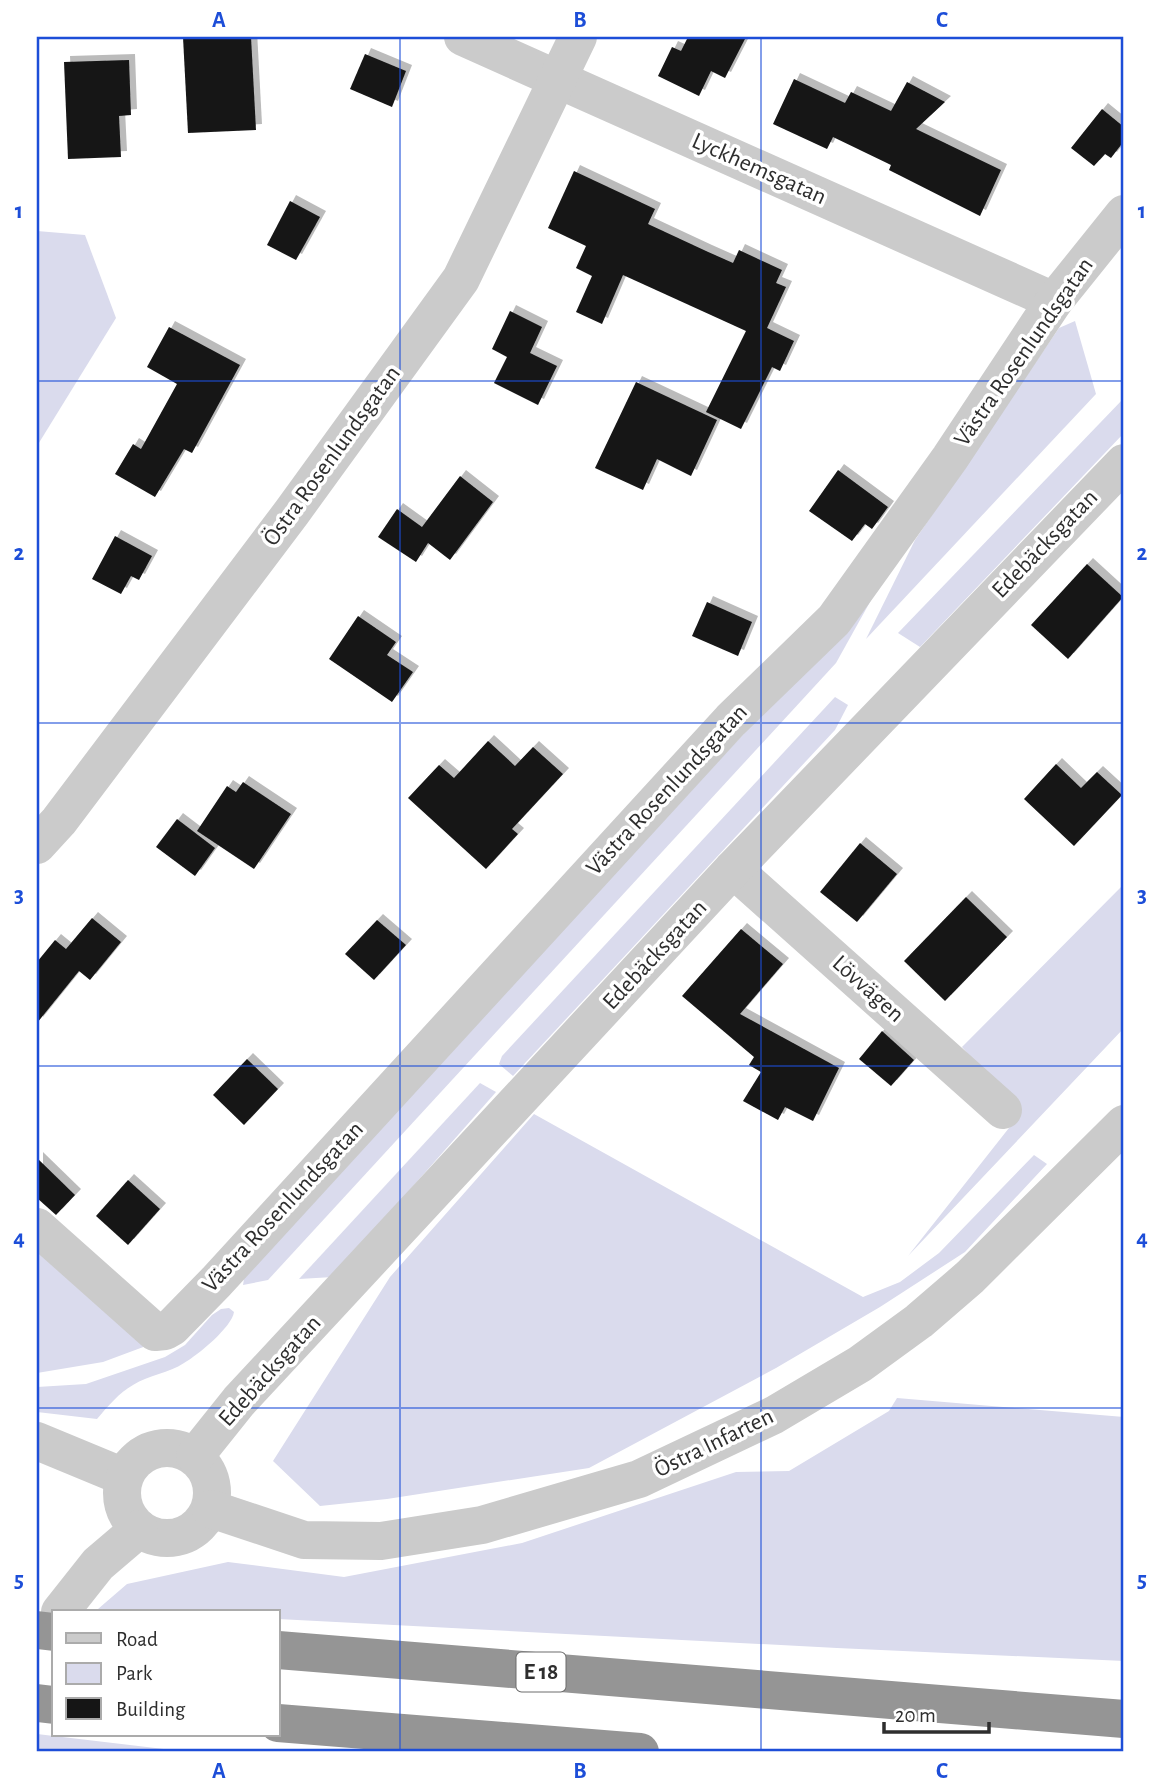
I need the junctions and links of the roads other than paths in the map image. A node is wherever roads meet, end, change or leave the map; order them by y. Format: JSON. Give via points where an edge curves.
{"nodes":[{"id":1,"x":463,"y":37,"type":"edge"},
{"id":2,"x":578,"y":37,"type":"edge"},
{"id":3,"x":558,"y":79,"type":"junction"},
{"id":4,"x":1124,"y":214,"type":"edge"},
{"id":5,"x":1054,"y":301,"type":"junction"},
{"id":6,"x":1124,"y":463,"type":"edge"},
{"id":7,"x":37,"y":845,"type":"edge"},
{"id":8,"x":733,"y":869,"type":"junction"},
{"id":9,"x":1003,"y":1110,"type":"dead end"},
{"id":10,"x":1124,"y":1124,"type":"edge"},
{"id":11,"x":37,"y":1227,"type":"edge"},
{"id":12,"x":37,"y":1441,"type":"edge"},
{"id":13,"x":195,"y":1456,"type":"junction"},
{"id":14,"x":124,"y":1477,"type":"junction"},
{"id":15,"x":211,"y":1509,"type":"junction"},
{"id":16,"x":139,"y":1529,"type":"junction"},
{"id":17,"x":62,"y":1610,"type":"edge"},
{"id":18,"x":52,"y":1623,"type":"edge"},
{"id":19,"x":37,"y":1642,"type":"edge"},
{"id":20,"x":280,"y":1650,"type":"edge"},
{"id":21,"x":1124,"y":1719,"type":"edge"},
{"id":22,"x":280,"y":1723,"type":"edge"},
{"id":23,"x":640,"y":1752,"type":"edge"}],
"edges":[{"from":1,"to":3,"type":"street","name":"Lyckhemsgatan"},
{"from":2,"to":3,"type":"street","name":"Östra Rosenlundsgatan"},
{"from":3,"to":5,"type":"street","name":"Lyckhemsgatan"},
{"from":3,"to":7,"type":"street","name":"Östra Rosenlundsgatan","via":[[461,279],[276,534],[60,821]]},
{"from":4,"to":5,"type":"street","name":"Västra Rosenlundsgatan"},
{"from":5,"to":11,"type":"street","name":"Västra Rosenlundsgatan","via":[[950,458],[834,620],[731,720],[172,1327],[155,1332]]},
{"from":6,"to":8,"type":"street","name":"Edebäcksgatan"},
{"from":8,"to":9,"type":"street","name":"Lövvägen"},
{"from":8,"to":13,"type":"street","name":"Edebäcksgatan","via":[[239,1401]]},
{"from":10,"to":15,"type":"street","name":"Östra Infarten","via":[[970,1278],[919,1321],[860,1364],[774,1415],[639,1479],[482,1525],[381,1541],[304,1540]]},
{"from":12,"to":14,"type":"street"},
{"from":13,"to":14,"type":"street","via":[[163,1447],[140,1455]]},
{"from":13,"to":15,"type":"street","via":[[213,1485]]},
{"from":14,"to":16,"type":"street","via":[[122,1500]]},
{"from":15,"to":16,"type":"street","via":[[200,1526],[181,1536],[162,1538]]},
{"from":16,"to":17,"type":"street","via":[[98,1564]]},
{"from":18,"to":19,"type":"street"},
{"from":20,"to":21,"type":"highway","number":"E 18"},
{"from":22,"to":23,"type":"highway"}]}
